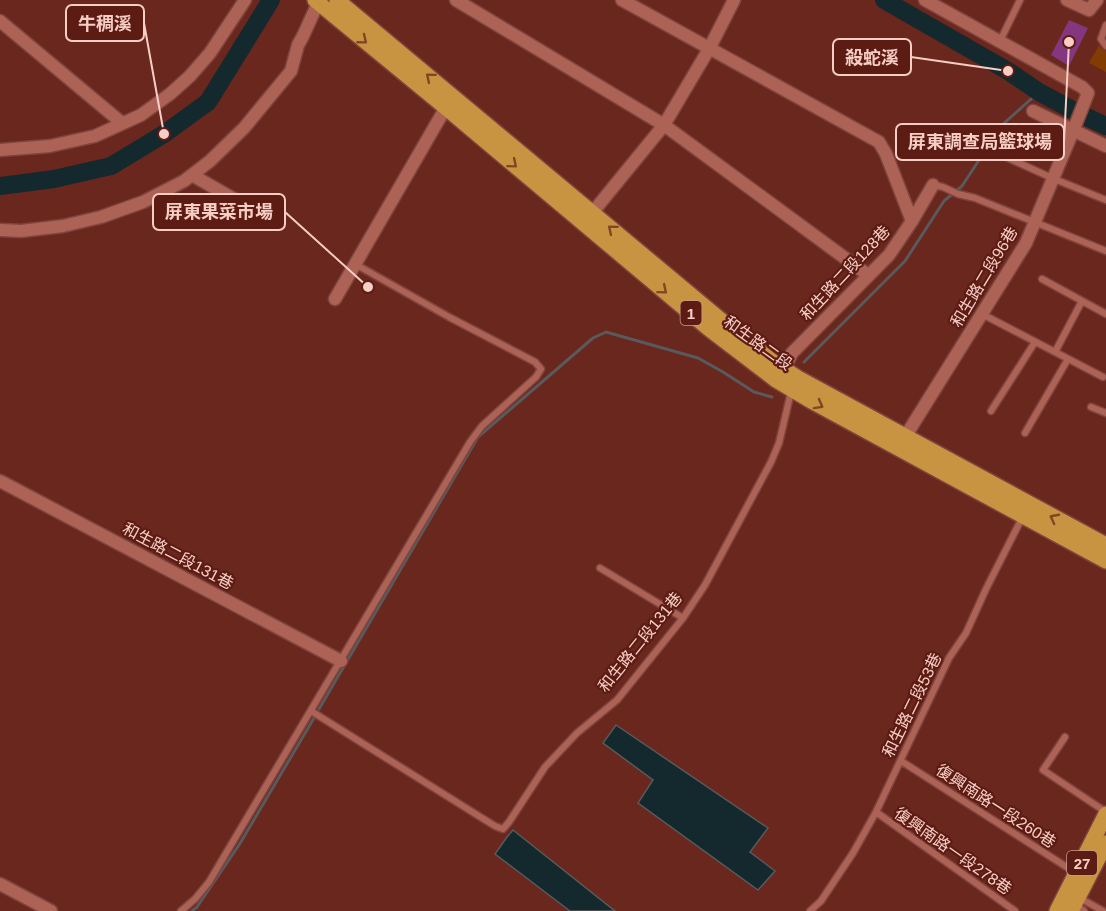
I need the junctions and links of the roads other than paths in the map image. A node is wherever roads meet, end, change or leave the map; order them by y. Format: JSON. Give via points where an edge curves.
{"nodes":[{"id":1,"x":245,"y":0,"type":"edge"},
{"id":2,"x":337,"y":0,"type":"edge"},
{"id":3,"x":456,"y":0,"type":"edge"},
{"id":4,"x":622,"y":0,"type":"edge"},
{"id":5,"x":734,"y":0,"type":"edge"},
{"id":6,"x":925,"y":0,"type":"edge"},
{"id":7,"x":1020,"y":0,"type":"edge"},
{"id":8,"x":1067,"y":0,"type":"edge"},
{"id":9,"x":1097,"y":0,"type":"edge"},
{"id":10,"x":316,"y":1,"type":"edge"},
{"id":11,"x":0,"y":21,"type":"edge"},
{"id":12,"x":1106,"y":25,"type":"edge"},
{"id":13,"x":1000,"y":41,"type":"junction"},
{"id":14,"x":1106,"y":46,"type":"edge"},
{"id":15,"x":709,"y":49,"type":"junction"},
{"id":16,"x":449,"y":101,"type":"junction"},
{"id":17,"x":1033,"y":111,"type":"dead end"},
{"id":18,"x":122,"y":123,"type":"junction"},
{"id":19,"x":664,"y":125,"type":"junction"},
{"id":20,"x":1074,"y":129,"type":"junction"},
{"id":21,"x":1106,"y":146,"type":"edge"},
{"id":22,"x":0,"y":150,"type":"edge"},
{"id":23,"x":1008,"y":158,"type":"dead end"},
{"id":24,"x":192,"y":175,"type":"junction"},
{"id":25,"x":1052,"y":178,"type":"junction"},
{"id":26,"x":938,"y":186,"type":"joint"},
{"id":27,"x":1106,"y":200,"type":"edge"},
{"id":28,"x":588,"y":218,"type":"junction"},
{"id":29,"x":912,"y":221,"type":"junction"},
{"id":30,"x":274,"y":222,"type":"dead end"},
{"id":31,"x":1035,"y":223,"type":"junction"},
{"id":32,"x":0,"y":230,"type":"edge"},
{"id":33,"x":1106,"y":251,"type":"edge"},
{"id":34,"x":355,"y":264,"type":"junction"},
{"id":35,"x":868,"y":274,"type":"junction"},
{"id":36,"x":1042,"y":279,"type":"dead end"},
{"id":37,"x":335,"y":299,"type":"dead end"},
{"id":38,"x":1082,"y":301,"type":"junction"},
{"id":39,"x":982,"y":314,"type":"junction"},
{"id":40,"x":1106,"y":314,"type":"edge"},
{"id":41,"x":1035,"y":342,"type":"junction"},
{"id":42,"x":1054,"y":352,"type":"junction"},
{"id":43,"x":1068,"y":359,"type":"junction"},
{"id":44,"x":780,"y":375,"type":"junction"},
{"id":45,"x":1103,"y":378,"type":"dead end"},
{"id":46,"x":795,"y":383,"type":"junction"},
{"id":47,"x":1091,"y":407,"type":"dead end"},
{"id":48,"x":991,"y":411,"type":"dead end"},
{"id":49,"x":1106,"y":413,"type":"edge"},
{"id":50,"x":1025,"y":433,"type":"dead end"},
{"id":51,"x":905,"y":437,"type":"junction"},
{"id":52,"x":0,"y":482,"type":"edge"},
{"id":53,"x":1026,"y":511,"type":"junction"},
{"id":54,"x":1106,"y":546,"type":"edge"},
{"id":55,"x":1106,"y":561,"type":"edge"},
{"id":56,"x":600,"y":568,"type":"dead end"},
{"id":57,"x":683,"y":618,"type":"junction"},
{"id":58,"x":341,"y":661,"type":"junction"},
{"id":59,"x":311,"y":711,"type":"junction"},
{"id":60,"x":1065,"y":737,"type":"dead end"},
{"id":61,"x":901,"y":760,"type":"junction"},
{"id":62,"x":876,"y":812,"type":"junction"},
{"id":63,"x":1106,"y":813,"type":"edge"},
{"id":64,"x":1106,"y":843,"type":"edge"},
{"id":65,"x":1076,"y":873,"type":"junction"},
{"id":66,"x":0,"y":884,"type":"edge"},
{"id":67,"x":1073,"y":902,"type":"edge"},
{"id":68,"x":51,"y":911,"type":"edge"},
{"id":69,"x":181,"y":911,"type":"edge"},
{"id":70,"x":810,"y":911,"type":"edge"},
{"id":71,"x":1016,"y":911,"type":"edge"},
{"id":72,"x":1057,"y":911,"type":"edge"},
{"id":73,"x":1103,"y":911,"type":"edge"}],
"edges":[{"from":1,"to":18,"type":"street","via":[[190,76],[141,115]]},
{"from":16,"to":2,"type":"main road","name":"和生路二段","number":"1","one_way":true},
{"from":3,"to":19,"type":"street"},
{"from":4,"to":15,"type":"street"},
{"from":5,"to":15,"type":"street"},
{"from":6,"to":13,"type":"street"},
{"from":7,"to":13,"type":"lane"},
{"from":8,"to":9,"type":"street","via":[[1089,10]]},
{"from":10,"to":16,"type":"main road","name":"和生路二段","number":"1","one_way":true},
{"from":10,"to":24,"type":"street","via":[[291,71],[244,128]]},
{"from":11,"to":18,"type":"street"},
{"from":12,"to":14,"type":"lane","via":[[1101,39]]},
{"from":13,"to":20,"type":"street","name":"和生路二段96巷","via":[[1088,93]]},
{"from":15,"to":19,"type":"street"},
{"from":15,"to":29,"type":"street","via":[[879,142]]},
{"from":16,"to":28,"type":"main road","name":"和生路二段","number":"1"},
{"from":16,"to":34,"type":"street"},
{"from":17,"to":20,"type":"street"},
{"from":18,"to":22,"type":"street","via":[[95,136],[51,146]]},
{"from":19,"to":28,"type":"street"},
{"from":19,"to":35,"type":"street"},
{"from":20,"to":21,"type":"street"},
{"from":20,"to":25,"type":"street","name":"和生路二段96巷"},
{"from":23,"to":25,"type":"lane"},
{"from":24,"to":30,"type":"street"},
{"from":24,"to":32,"type":"street","via":[[143,202],[101,217],[63,226]]},
{"from":25,"to":27,"type":"lane"},
{"from":25,"to":31,"type":"street","name":"和生路二段96巷"},
{"from":26,"to":29,"type":"street","name":"和生路二段128巷"},
{"from":26,"to":31,"type":"lane"},
{"from":28,"to":44,"type":"main road","name":"和生路二段","number":"1","via":[[708,328]]},
{"from":29,"to":35,"type":"street","name":"和生路二段128巷","via":[[888,255]]},
{"from":31,"to":33,"type":"lane"},
{"from":31,"to":39,"type":"street","name":"和生路二段96巷"},
{"from":34,"to":37,"type":"street"},
{"from":34,"to":58,"type":"lane","via":[[535,362],[541,369],[470,442]]},
{"from":35,"to":44,"type":"street","name":"和生路二段128巷","via":[[792,353]]},
{"from":36,"to":38,"type":"lane"},
{"from":38,"to":40,"type":"lane"},
{"from":38,"to":42,"type":"lane"},
{"from":39,"to":41,"type":"lane"},
{"from":39,"to":51,"type":"street","name":"和生路二段96巷"},
{"from":41,"to":42,"type":"lane"},
{"from":41,"to":48,"type":"lane"},
{"from":42,"to":43,"type":"lane"},
{"from":43,"to":45,"type":"lane"},
{"from":43,"to":50,"type":"lane"},
{"from":44,"to":46,"type":"main road","name":"和生路二段","number":"1"},
{"from":46,"to":51,"type":"main road","name":"和生路二段","number":"1"},
{"from":46,"to":53,"type":"main road","name":"和生路二段","number":"1","one_way":true},
{"from":46,"to":57,"type":"lane","name":"和生路二段131巷","via":[[771,462]]},
{"from":47,"to":49,"type":"lane"},
{"from":51,"to":53,"type":"main road","name":"和生路二段","number":"1"},
{"from":52,"to":58,"type":"street","name":"和生路二段131巷"},
{"from":54,"to":53,"type":"main road","name":"和生路二段","number":"1","one_way":true},
{"from":53,"to":55,"type":"main road","name":"和生路二段","number":"1"},
{"from":53,"to":61,"type":"lane","name":"和生路二段53巷"},
{"from":56,"to":57,"type":"lane"},
{"from":57,"to":59,"type":"lane","name":"和生路二段131巷","via":[[617,700],[577,733],[545,767],[503,829]]},
{"from":58,"to":59,"type":"lane"},
{"from":59,"to":69,"type":"lane","via":[[209,882]]},
{"from":60,"to":63,"type":"lane","via":[[1043,770]]},
{"from":61,"to":62,"type":"lane","name":"和生路二段53巷"},
{"from":61,"to":65,"type":"lane","name":"復興南路一段260巷"},
{"from":62,"to":70,"type":"lane","name":"和生路二段53巷","via":[[854,853]]},
{"from":62,"to":71,"type":"lane","name":"復興南路一段278巷"},
{"from":63,"to":65,"type":"main road","number":"27"},
{"from":64,"to":67,"type":"main road","number":"27"},
{"from":65,"to":67,"type":"main road","number":"27"},
{"from":66,"to":68,"type":"street"},
{"from":67,"to":72,"type":"main road","number":"27"},
{"from":67,"to":73,"type":"lane"}]}
